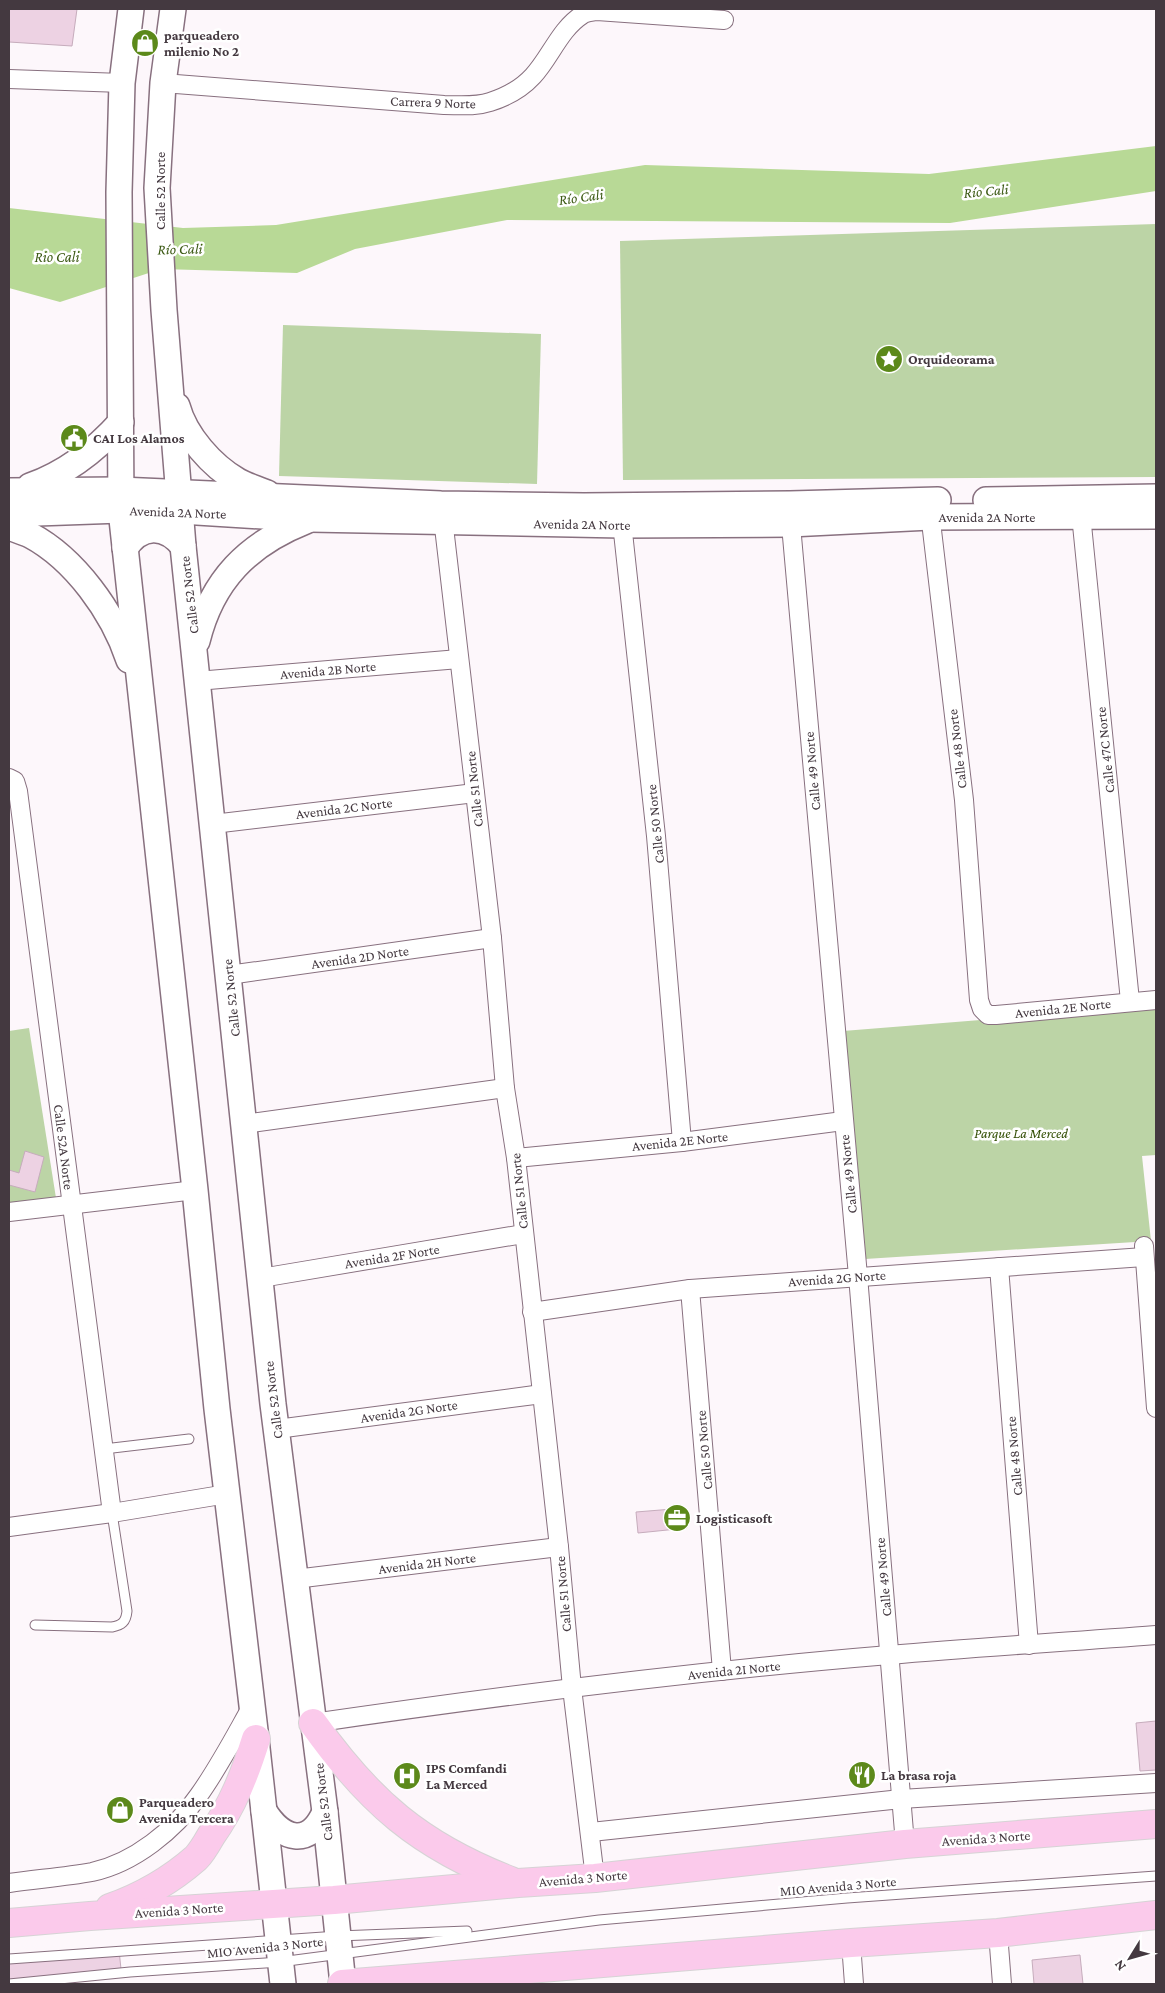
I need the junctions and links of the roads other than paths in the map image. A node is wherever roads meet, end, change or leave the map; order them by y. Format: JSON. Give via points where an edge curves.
{"nodes":[{"id":1,"x":131,"y":9,"type":"edge"},
{"id":2,"x":173,"y":9,"type":"edge"},
{"id":3,"x":724,"y":20,"type":"dead end"},
{"id":4,"x":9,"y":79,"type":"edge"},
{"id":5,"x":163,"y":83,"type":"junction"},
{"id":6,"x":122,"y":84,"type":"junction"},
{"id":7,"x":170,"y":382,"type":"junction"},
{"id":8,"x":121,"y":396,"type":"junction"},
{"id":9,"x":121,"y":422,"type":"junction"},
{"id":10,"x":15,"y":490,"type":"edge"},
{"id":11,"x":125,"y":497,"type":"junction"},
{"id":12,"x":1156,"y":497,"type":"edge"},
{"id":13,"x":180,"y":503,"type":"junction"},
{"id":14,"x":929,"y":508,"type":"junction"},
{"id":15,"x":1080,"y":508,"type":"junction"},
{"id":16,"x":306,"y":509,"type":"junction"},
{"id":17,"x":442,"y":513,"type":"junction"},
{"id":18,"x":9,"y":514,"type":"edge"},
{"id":19,"x":790,"y":514,"type":"junction"},
{"id":20,"x":621,"y":516,"type":"junction"},
{"id":21,"x":1156,"y":516,"type":"edge"},
{"id":22,"x":9,"y":527,"type":"edge"},
{"id":23,"x":183,"y":546,"type":"junction"},
{"id":24,"x":125,"y":548,"type":"junction"},
{"id":25,"x":195,"y":651,"type":"junction"},
{"id":26,"x":459,"y":659,"type":"junction"},
{"id":27,"x":198,"y":682,"type":"junction"},
{"id":28,"x":142,"y":713,"type":"junction"},
{"id":29,"x":12,"y":779,"type":"edge"},
{"id":30,"x":475,"y":793,"type":"junction"},
{"id":31,"x":213,"y":824,"type":"junction"},
{"id":32,"x":492,"y":938,"type":"junction"},
{"id":33,"x":229,"y":975,"type":"junction"},
{"id":34,"x":979,"y":1000,"type":"joint"},
{"id":35,"x":1156,"y":1000,"type":"edge"},
{"id":36,"x":1130,"y":1001,"type":"junction"},
{"id":37,"x":505,"y":1088,"type":"junction"},
{"id":38,"x":843,"y":1121,"type":"junction"},
{"id":39,"x":244,"y":1124,"type":"junction"},
{"id":40,"x":682,"y":1142,"type":"junction"},
{"id":41,"x":516,"y":1158,"type":"junction"},
{"id":42,"x":195,"y":1190,"type":"junction"},
{"id":43,"x":72,"y":1204,"type":"junction"},
{"id":44,"x":9,"y":1212,"type":"edge"},
{"id":45,"x":523,"y":1234,"type":"junction"},
{"id":46,"x":998,"y":1267,"type":"junction"},
{"id":47,"x":858,"y":1276,"type":"junction"},
{"id":48,"x":261,"y":1278,"type":"junction"},
{"id":49,"x":690,"y":1289,"type":"junction"},
{"id":50,"x":532,"y":1312,"type":"junction"},
{"id":51,"x":542,"y":1394,"type":"junction"},
{"id":52,"x":1156,"y":1408,"type":"edge"},
{"id":53,"x":277,"y":1429,"type":"junction"},
{"id":54,"x":189,"y":1439,"type":"dead end"},
{"id":55,"x":104,"y":1449,"type":"junction"},
{"id":56,"x":227,"y":1494,"type":"junction"},
{"id":57,"x":112,"y":1513,"type":"junction"},
{"id":58,"x":9,"y":1527,"type":"edge"},
{"id":59,"x":559,"y":1547,"type":"junction"},
{"id":60,"x":295,"y":1579,"type":"junction"},
{"id":61,"x":35,"y":1626,"type":"dead end"},
{"id":62,"x":1156,"y":1635,"type":"edge"},
{"id":63,"x":1028,"y":1645,"type":"junction"},
{"id":64,"x":889,"y":1655,"type":"junction"},
{"id":65,"x":722,"y":1671,"type":"junction"},
{"id":66,"x":572,"y":1688,"type":"junction"},
{"id":67,"x":252,"y":1706,"type":"junction"},
{"id":68,"x":313,"y":1723,"type":"junction"},
{"id":69,"x":256,"y":1738,"type":"junction"},
{"id":70,"x":1156,"y":1783,"type":"edge"},
{"id":71,"x":901,"y":1799,"type":"junction"},
{"id":72,"x":264,"y":1810,"type":"junction"},
{"id":73,"x":325,"y":1812,"type":"junction"},
{"id":74,"x":1156,"y":1824,"type":"edge"},
{"id":75,"x":591,"y":1832,"type":"junction"},
{"id":76,"x":904,"y":1844,"type":"junction"},
{"id":77,"x":1156,"y":1876,"type":"edge"},
{"id":78,"x":595,"y":1878,"type":"junction"},
{"id":79,"x":9,"y":1883,"type":"edge"},
{"id":80,"x":518,"y":1883,"type":"junction"},
{"id":81,"x":334,"y":1900,"type":"junction"},
{"id":82,"x":274,"y":1903,"type":"junction"},
{"id":83,"x":1156,"y":1915,"type":"edge"},
{"id":84,"x":90,"y":1916,"type":"junction"},
{"id":85,"x":9,"y":1923,"type":"edge"},
{"id":86,"x":523,"y":1929,"type":"junction"},
{"id":87,"x":998,"y":1933,"type":"junction"},
{"id":88,"x":852,"y":1943,"type":"junction"},
{"id":89,"x":339,"y":1944,"type":"junction"},
{"id":90,"x":9,"y":1959,"type":"edge"},
{"id":91,"x":280,"y":1962,"type":"edge"},
{"id":92,"x":527,"y":1970,"type":"junction"},
{"id":93,"x":9,"y":1984,"type":"edge"},
{"id":94,"x":343,"y":1984,"type":"edge"},
{"id":95,"x":492,"y":1984,"type":"edge"},
{"id":96,"x":854,"y":1984,"type":"edge"},
{"id":97,"x":1002,"y":1984,"type":"edge"}],
"edges":[{"from":1,"to":6,"type":"main road"},
{"from":2,"to":5,"type":"main road","name":"Calle 52 Norte"},
{"from":3,"to":5,"type":"street","name":"Carrera 9 Norte","via":[[596,11],[583,14],[534,75],[496,100],[474,105]]},
{"from":4,"to":6,"type":"street"},
{"from":5,"to":7,"type":"main road","name":"Calle 52 Norte","via":[[157,188]]},
{"from":6,"to":8,"type":"main road","via":[[119,192]]},
{"from":7,"to":13,"type":"main road","name":"Calle 52 Norte"},
{"from":7,"to":16,"type":"main road","via":[[178,411],[192,438],[212,461],[238,481]]},
{"from":8,"to":9,"type":"main road"},
{"from":8,"to":11,"type":"main road","via":[[133,420]]},
{"from":9,"to":10,"type":"main road","via":[[105,440],[66,470]]},
{"from":9,"to":11,"type":"main road"},
{"from":10,"to":11,"type":"main road","name":"Avenida 2A Norte"},
{"from":11,"to":13,"type":"main road","name":"Avenida 2A Norte"},
{"from":11,"to":18,"type":"main road","name":"Avenida 2A Norte"},
{"from":11,"to":24,"type":"main road"},
{"from":12,"to":15,"type":"main road","name":"Avenida 2A Norte"},
{"from":13,"to":16,"type":"main road","name":"Avenida 2A Norte"},
{"from":13,"to":23,"type":"main road","name":"Calle 52 Norte"},
{"from":14,"to":15,"type":"main road","name":"Avenida 2A Norte"},
{"from":14,"to":19,"type":"main road","name":"Avenida 2A Norte"},
{"from":14,"to":34,"type":"street","name":"Calle 48 Norte","via":[[964,800]]},
{"from":15,"to":21,"type":"main road","name":"Avenida 2A Norte"},
{"from":15,"to":36,"type":"street","name":"Calle 47C Norte"},
{"from":16,"to":17,"type":"main road","name":"Avenida 2A Norte"},
{"from":16,"to":25,"type":"main road","via":[[233,569],[205,615]]},
{"from":17,"to":20,"type":"main road","name":"Avenida 2A Norte"},
{"from":17,"to":26,"type":"street","name":"Calle 51 Norte"},
{"from":19,"to":20,"type":"main road","name":"Avenida 2A Norte"},
{"from":19,"to":38,"type":"street","name":"Calle 49 Norte"},
{"from":20,"to":40,"type":"street","name":"Calle 50 Norte","via":[[656,836]]},
{"from":22,"to":28,"type":"main road","via":[[30,535],[59,556],[85,582],[106,611],[123,643],[135,677]]},
{"from":23,"to":24,"type":"main road","via":[[168,533],[148,530],[131,540]]},
{"from":23,"to":25,"type":"main road","name":"Calle 52 Norte"},
{"from":24,"to":28,"type":"main road"},
{"from":25,"to":27,"type":"main road","name":"Calle 52 Norte"},
{"from":26,"to":27,"type":"street","name":"Avenida 2B Norte"},
{"from":26,"to":30,"type":"street","name":"Calle 51 Norte"},
{"from":27,"to":31,"type":"main road","name":"Calle 52 Norte"},
{"from":28,"to":42,"type":"main road"},
{"from":29,"to":43,"type":"street","name":"Calle 52A Norte","via":[[18,791]]},
{"from":30,"to":31,"type":"street","name":"Avenida 2C Norte"},
{"from":30,"to":32,"type":"street","name":"Calle 51 Norte"},
{"from":31,"to":33,"type":"main road","name":"Calle 52 Norte"},
{"from":32,"to":33,"type":"street","name":"Avenida 2D Norte"},
{"from":32,"to":37,"type":"street","name":"Calle 51 Norte"},
{"from":33,"to":39,"type":"main road","name":"Calle 52 Norte"},
{"from":34,"to":36,"type":"street","name":"Avenida 2E Norte","via":[[988,1015]]},
{"from":35,"to":36,"type":"street","name":"Avenida 2E Norte"},
{"from":37,"to":39,"type":"street"},
{"from":37,"to":41,"type":"street","name":"Calle 51 Norte"},
{"from":38,"to":40,"type":"street","name":"Avenida 2E Norte"},
{"from":38,"to":47,"type":"street","name":"Calle 49 Norte"},
{"from":39,"to":48,"type":"main road","name":"Calle 52 Norte"},
{"from":40,"to":41,"type":"street","name":"Avenida 2E Norte"},
{"from":41,"to":45,"type":"street","name":"Calle 51 Norte"},
{"from":42,"to":43,"type":"street"},
{"from":42,"to":56,"type":"main road"},
{"from":43,"to":44,"type":"street"},
{"from":43,"to":55,"type":"street","name":"Calle 52A Norte"},
{"from":45,"to":48,"type":"street","name":"Avenida 2F Norte"},
{"from":45,"to":50,"type":"street","name":"Calle 51 Norte"},
{"from":46,"to":47,"type":"street","name":"Avenida 2G Norte"},
{"from":46,"to":52,"type":"street","name":"Avenida 2G Norte","via":[[1144,1252]]},
{"from":46,"to":63,"type":"street","name":"Calle 48 Norte"},
{"from":47,"to":49,"type":"street","name":"Avenida 2G Norte"},
{"from":47,"to":64,"type":"street","name":"Calle 49 Norte"},
{"from":48,"to":53,"type":"main road","name":"Calle 52 Norte"},
{"from":49,"to":50,"type":"street","name":"Avenida 2G Norte"},
{"from":49,"to":65,"type":"street","name":"Calle 50 Norte"},
{"from":50,"to":51,"type":"street","name":"Calle 51 Norte"},
{"from":51,"to":53,"type":"street","name":"Avenida 2G Norte"},
{"from":51,"to":59,"type":"street","name":"Calle 51 Norte"},
{"from":53,"to":60,"type":"main road","name":"Calle 52 Norte"},
{"from":54,"to":55,"type":"lane"},
{"from":55,"to":57,"type":"street","name":"Calle 52A Norte"},
{"from":56,"to":57,"type":"street"},
{"from":56,"to":67,"type":"main road"},
{"from":57,"to":58,"type":"street"},
{"from":57,"to":61,"type":"lane","via":[[126,1620],[112,1626]]},
{"from":59,"to":60,"type":"street","name":"Avenida 2H Norte"},
{"from":59,"to":66,"type":"street","name":"Calle 51 Norte"},
{"from":60,"to":68,"type":"main road","name":"Calle 52 Norte"},
{"from":62,"to":63,"type":"street","name":"Avenida 2I Norte"},
{"from":63,"to":64,"type":"street","name":"Avenida 2I Norte"},
{"from":64,"to":65,"type":"street","name":"Avenida 2I Norte"},
{"from":64,"to":71,"type":"street","name":"Calle 49 Norte"},
{"from":65,"to":66,"type":"street","name":"Avenida 2I Norte"},
{"from":66,"to":68,"type":"street","name":"Avenida 2I Norte"},
{"from":66,"to":75,"type":"street","name":"Calle 51 Norte"},
{"from":67,"to":69,"type":"main road"},
{"from":67,"to":79,"type":"street","via":[[199,1796],[174,1824],[144,1849],[93,1872]]},
{"from":68,"to":73,"type":"main road","name":"Calle 52 Norte"},
{"from":68,"to":80,"type":"main road","via":[[350,1773],[402,1822],[477,1868]]},
{"from":69,"to":72,"type":"main road"},
{"from":69,"to":84,"type":"main road","via":[[236,1795],[197,1857],[130,1901]]},
{"from":70,"to":71,"type":"street"},
{"from":71,"to":75,"type":"street"},
{"from":71,"to":76,"type":"street","name":"Calle 49 Norte"},
{"from":72,"to":73,"type":"main road","via":[[271,1823],[282,1832],[295,1836],[309,1833],[320,1824]]},
{"from":72,"to":82,"type":"main road"},
{"from":73,"to":81,"type":"main road","name":"Calle 52 Norte"},
{"from":74,"to":76,"type":"main road","name":"Avenida 3 Norte"},
{"from":75,"to":78,"type":"street","name":"Calle 51 Norte"},
{"from":76,"to":78,"type":"main road","name":"Avenida 3 Norte"},
{"from":77,"to":86,"type":"lane","name":"MIO Avenida 3 Norte","via":[[847,1898]]},
{"from":78,"to":80,"type":"main road","name":"Avenida 3 Norte"},
{"from":80,"to":81,"type":"main road","name":"Avenida 3 Norte"},
{"from":81,"to":82,"type":"main road","name":"Avenida 3 Norte"},
{"from":81,"to":89,"type":"main road","name":"Calle 52 Norte"},
{"from":82,"to":84,"type":"main road","name":"Avenida 3 Norte"},
{"from":82,"to":91,"type":"main road"},
{"from":83,"to":87,"type":"main road"},
{"from":84,"to":85,"type":"main road","name":"Avenida 3 Norte"},
{"from":86,"to":89,"type":"lane","name":"MIO Avenida 3 Norte"},
{"from":86,"to":89,"type":"lane","name":"MIO Avenida 3 Norte"},
{"from":87,"to":88,"type":"main road"},
{"from":87,"to":97,"type":"street"},
{"from":88,"to":92,"type":"main road"},
{"from":88,"to":96,"type":"street"},
{"from":89,"to":91,"type":"lane","name":"MIO Avenida 3 Norte"},
{"from":89,"to":91,"type":"lane","name":"MIO Avenida 3 Norte"},
{"from":89,"to":94,"type":"main road","name":"Calle 52 Norte"},
{"from":90,"to":91,"type":"lane","name":"MIO Avenida 3 Norte"},
{"from":91,"to":93,"type":"lane","name":"MIO Avenida 3 Norte"},
{"from":92,"to":94,"type":"main road"},
{"from":92,"to":95,"type":"main road"}]}
